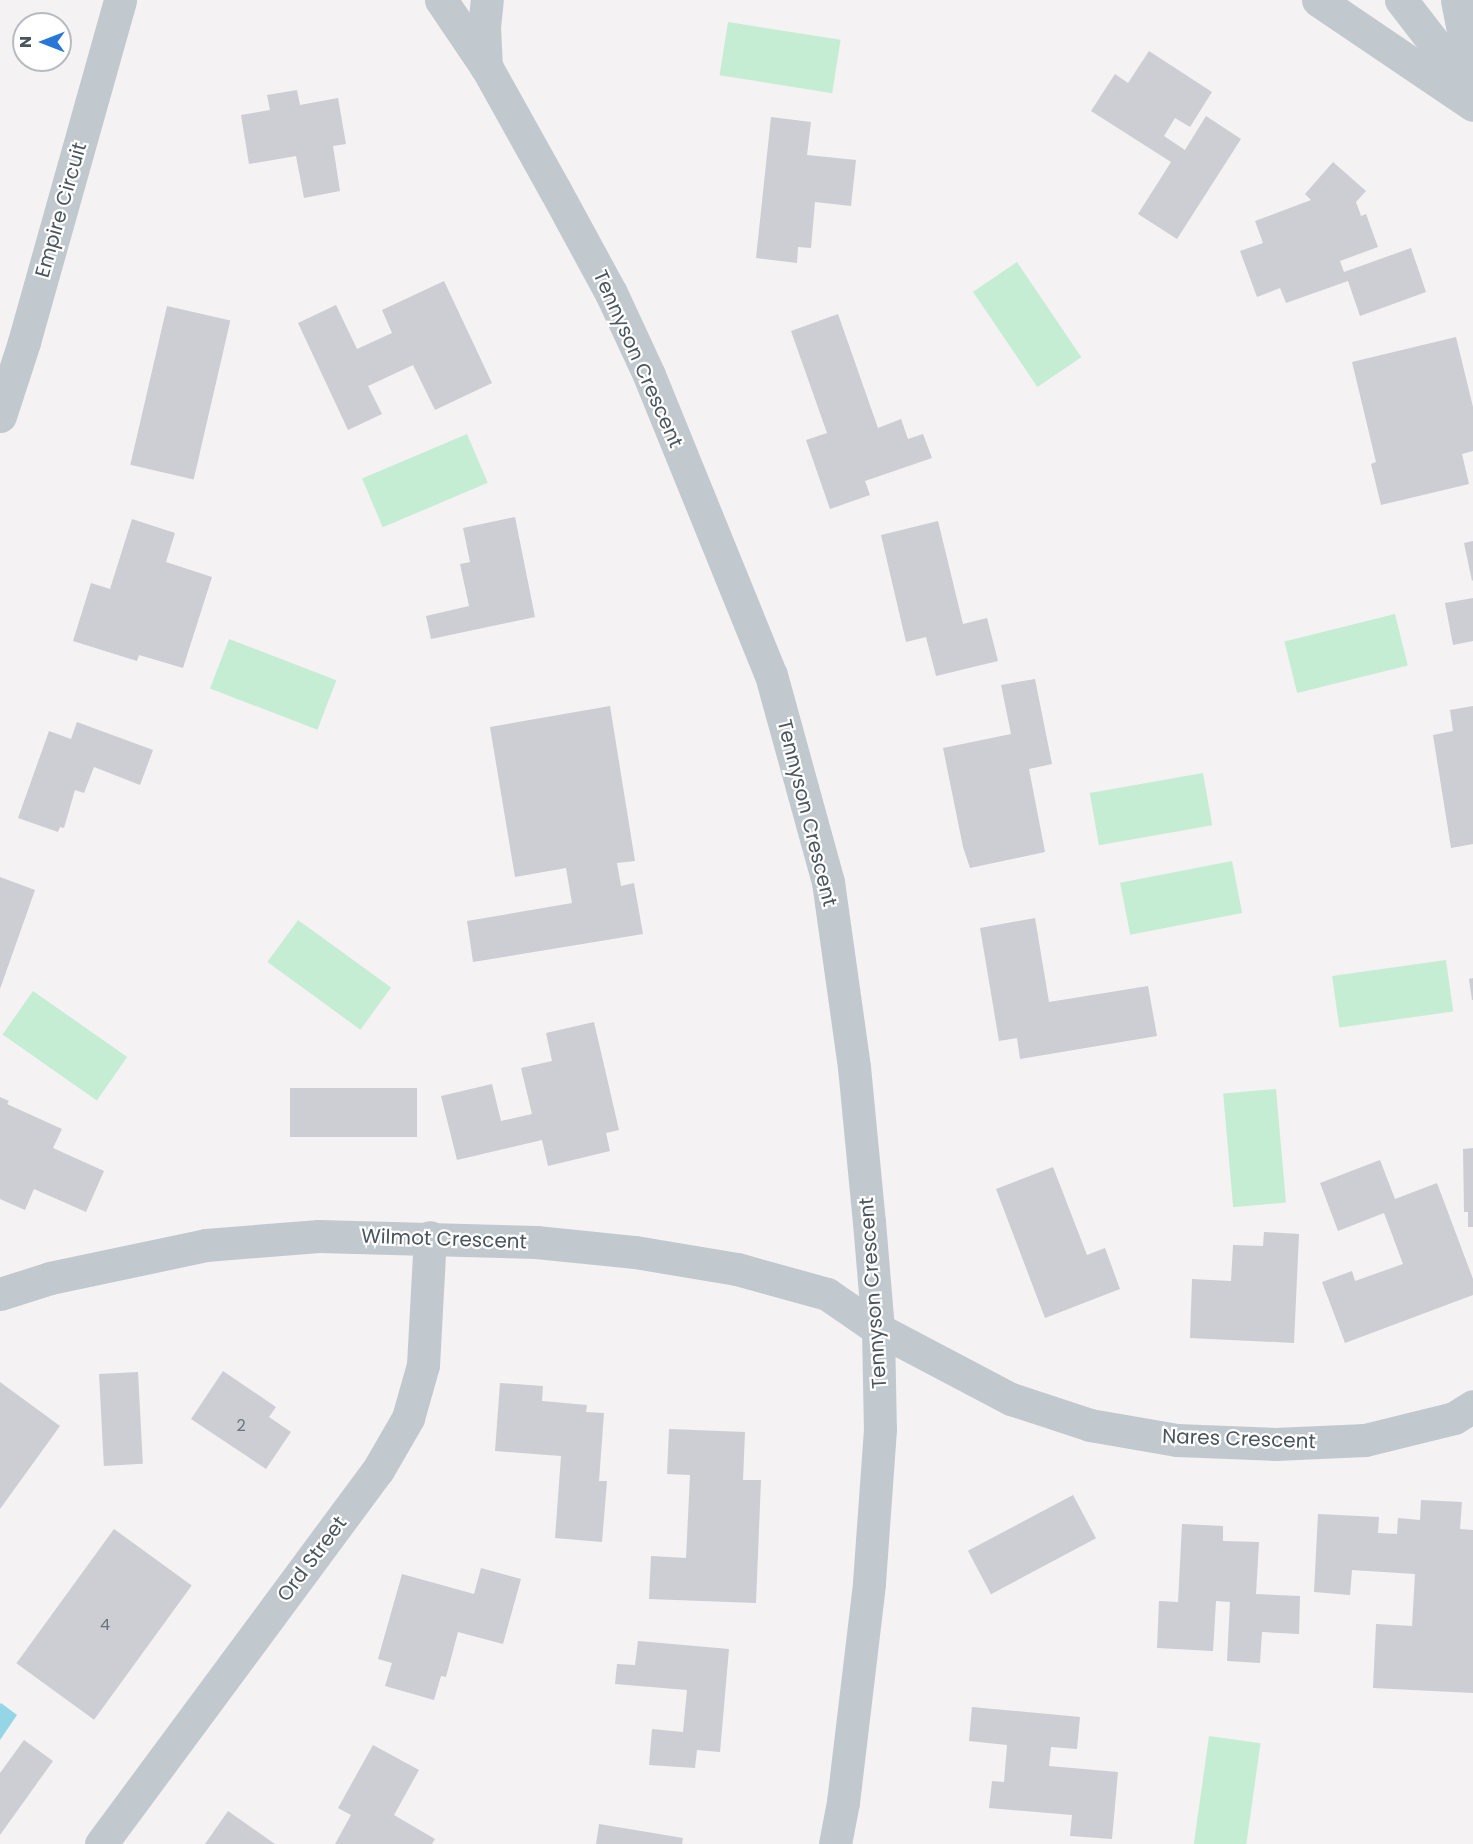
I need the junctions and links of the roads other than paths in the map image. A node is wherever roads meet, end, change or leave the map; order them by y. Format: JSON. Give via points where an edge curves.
{"nodes":[{"id":1,"x":441,"y":0,"type":"edge"},
{"id":2,"x":487,"y":0,"type":"edge"},
{"id":3,"x":1318,"y":0,"type":"edge"},
{"id":4,"x":1401,"y":0,"type":"edge"},
{"id":5,"x":1457,"y":0,"type":"edge"},
{"id":6,"x":120,"y":1,"type":"edge"},
{"id":7,"x":1473,"y":61,"type":"edge"},
{"id":8,"x":486,"y":68,"type":"junction"},
{"id":9,"x":1473,"y":93,"type":"edge"},
{"id":10,"x":1473,"y":105,"type":"edge"},
{"id":11,"x":0,"y":416,"type":"edge"},
{"id":12,"x":430,"y":1237,"type":"junction"},
{"id":13,"x":0,"y":1294,"type":"edge"},
{"id":14,"x":878,"y":1329,"type":"junction"},
{"id":15,"x":1473,"y":1406,"type":"edge"},
{"id":16,"x":102,"y":1844,"type":"edge"},
{"id":17,"x":834,"y":1844,"type":"edge"}],
"edges":[{"from":1,"to":8,"type":"street","name":"Tennyson Crescent"},
{"from":2,"to":8,"type":"street"},
{"from":3,"to":10,"type":"street"},
{"from":4,"to":9,"type":"street"},
{"from":5,"to":7,"type":"street"},
{"from":6,"to":11,"type":"street","name":"Empire Circuit"},
{"from":8,"to":14,"type":"street","name":"Tennyson Crescent","via":[[611,293],[649,375],[771,675],[828,882],[854,1067]]},
{"from":12,"to":13,"type":"street","name":"Wilmot Crescent","via":[[319,1236],[206,1245],[50,1278]]},
{"from":12,"to":14,"type":"street","name":"Wilmot Crescent","via":[[635,1252],[737,1269],[827,1294]]},
{"from":12,"to":16,"type":"street","name":"Ord Street","via":[[423,1365],[408,1418],[378,1470]]},
{"from":14,"to":15,"type":"street","name":"Nares Crescent","via":[[1011,1399],[1090,1425],[1177,1440],[1275,1444],[1365,1440],[1455,1418]]},
{"from":14,"to":17,"type":"street","name":"Tennyson Crescent","via":[[880,1429],[869,1584],[843,1802]]}]}
